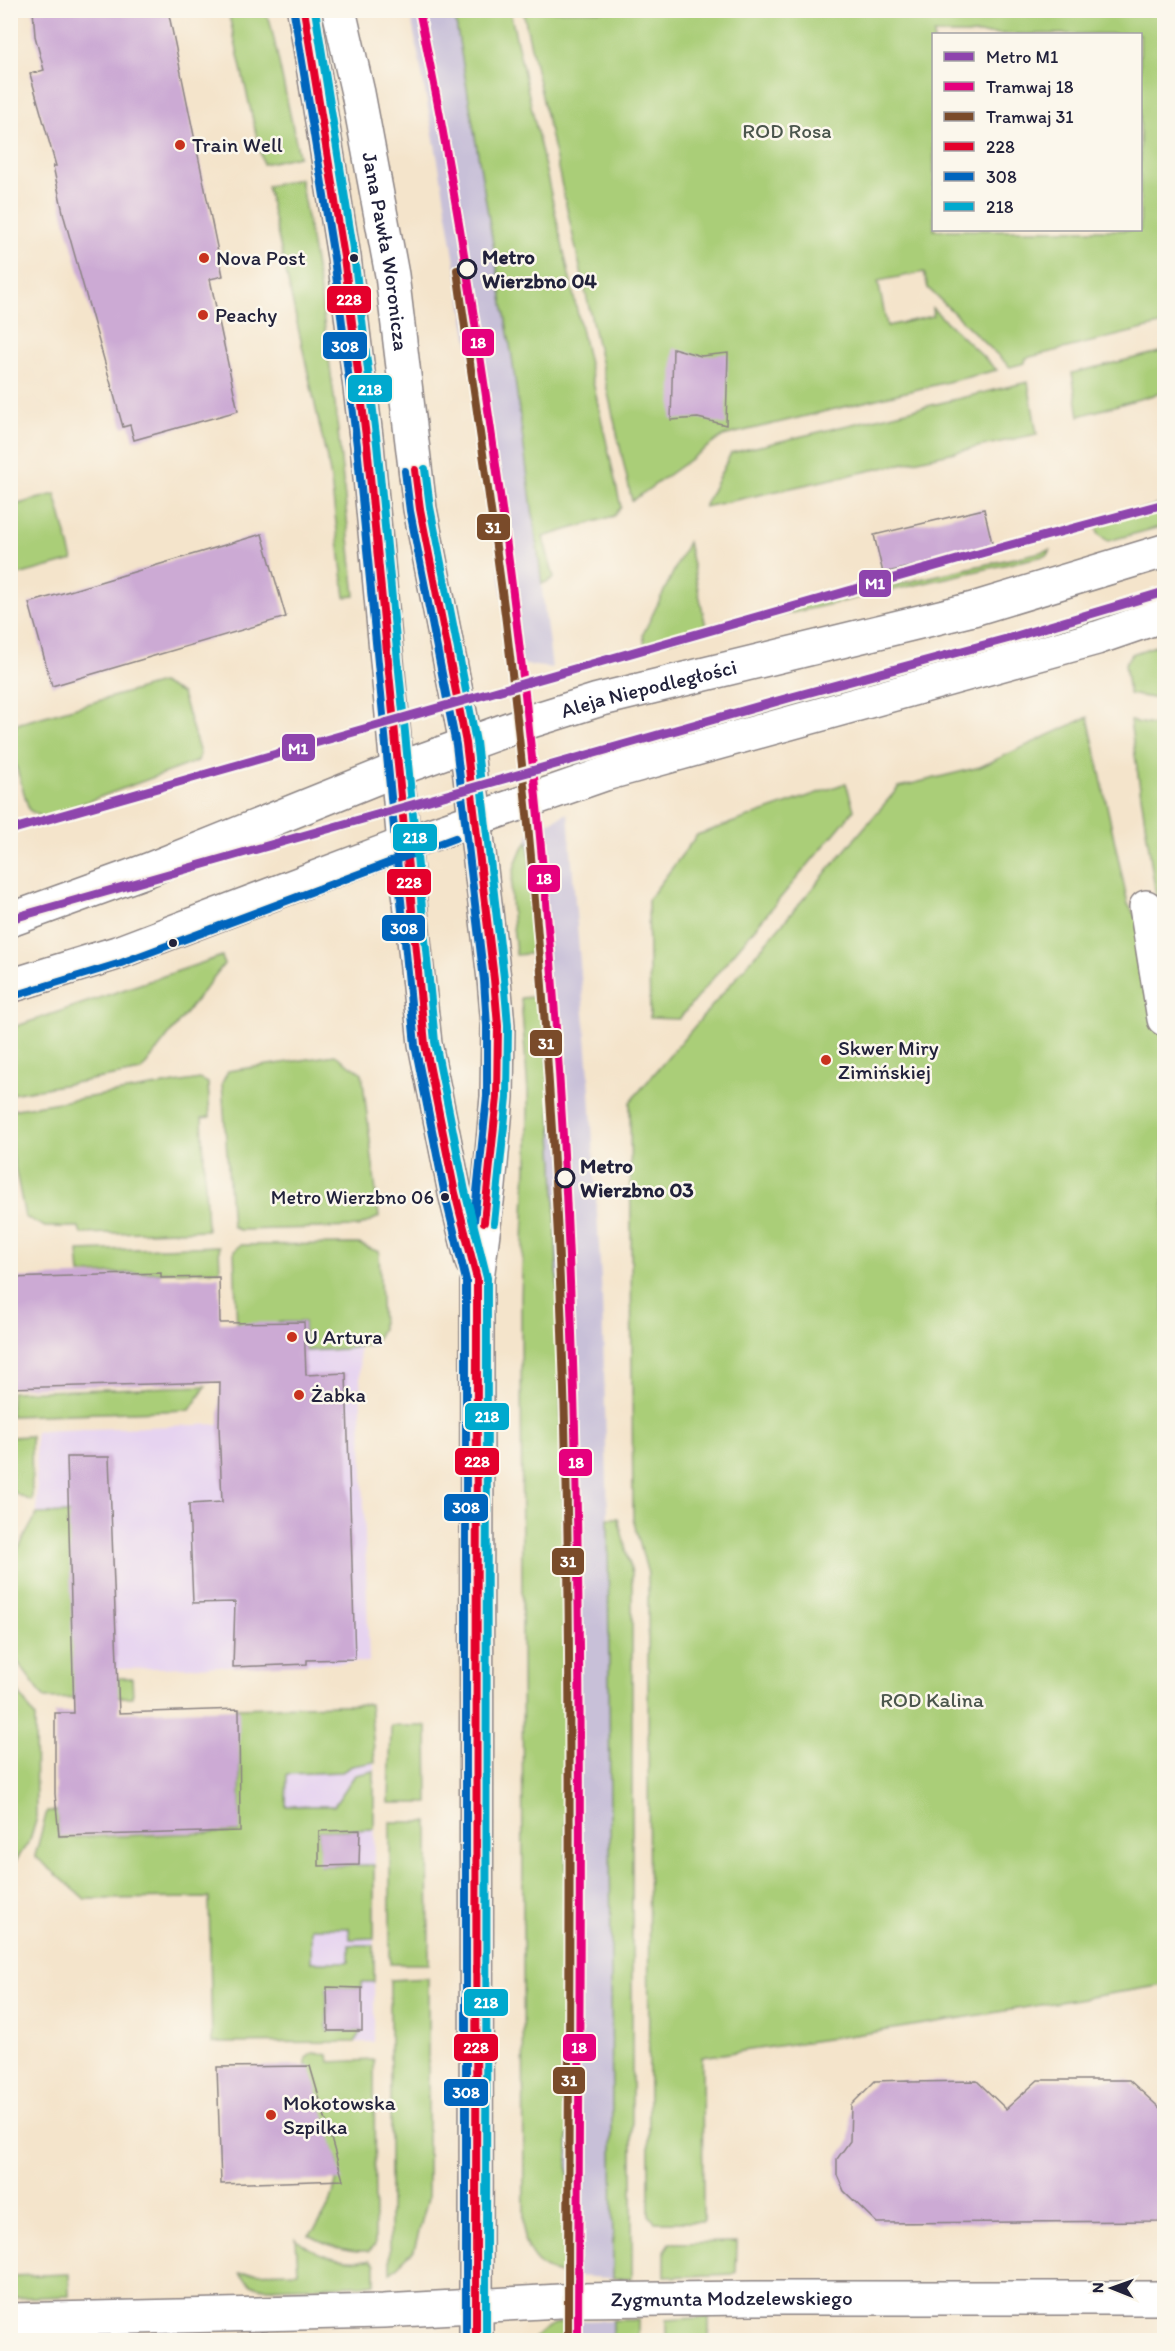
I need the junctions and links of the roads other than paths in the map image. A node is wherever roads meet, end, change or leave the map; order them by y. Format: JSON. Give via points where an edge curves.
{"nodes":[{"id":1,"x":304,"y":10,"type":"edge"},
{"id":2,"x":339,"y":10,"type":"edge"},
{"id":3,"x":1164,"y":551,"type":"edge"},
{"id":4,"x":1164,"y":615,"type":"edge"},
{"id":5,"x":466,"y":744,"type":"junction"},
{"id":6,"x":398,"y":769,"type":"junction"},
{"id":7,"x":476,"y":818,"type":"junction"},
{"id":8,"x":404,"y":844,"type":"junction"},
{"id":9,"x":1146,"y":907,"type":"dead end"},
{"id":10,"x":10,"y":920,"type":"edge"},
{"id":11,"x":10,"y":986,"type":"edge"},
{"id":12,"x":1164,"y":1019,"type":"edge"},
{"id":13,"x":477,"y":1279,"type":"junction"},
{"id":14,"x":1164,"y":2298,"type":"edge"},
{"id":15,"x":476,"y":2304,"type":"junction"},
{"id":16,"x":10,"y":2320,"type":"edge"},
{"id":17,"x":476,"y":2340,"type":"edge"}],
"edges":[{"from":1,"to":6,"type":"street","name":"Jana Pawła Woronicza","via":[[346,268]]},
{"from":2,"to":5,"type":"street","name":"Jana Pawła Woronicza","via":[[386,243],[420,509]]},
{"from":3,"to":5,"type":"street","name":"Aleja Niepodległości","via":[[973,609],[598,700]]},
{"from":4,"to":7,"type":"street","via":[[1097,638],[605,774]]},
{"from":5,"to":6,"type":"street","name":"Aleja Niepodległości"},
{"from":5,"to":7,"type":"street","name":"Jana Pawła Woronicza"},
{"from":6,"to":8,"type":"street","name":"Jana Pawła Woronicza"},
{"from":6,"to":10,"type":"street","name":"Aleja Niepodległości","via":[[148,870]]},
{"from":7,"to":8,"type":"street"},
{"from":7,"to":13,"type":"street","name":"Jana Pawła Woronicza","via":[[498,1026],[495,1119]]},
{"from":8,"to":11,"type":"street","via":[[117,953]]},
{"from":8,"to":13,"type":"street","name":"Jana Pawła Woronicza","via":[[425,1044]]},
{"from":9,"to":12,"type":"street"},
{"from":13,"to":15,"type":"street","name":"Jana Pawła Woronicza"},
{"from":14,"to":15,"type":"street","name":"Zygmunta Modzelewskiego","via":[[725,2298]]},
{"from":15,"to":16,"type":"street","name":"Zygmunta Modzelewskiego"},
{"from":15,"to":17,"type":"street","name":"Jana Pawła Woronicza"}]}
